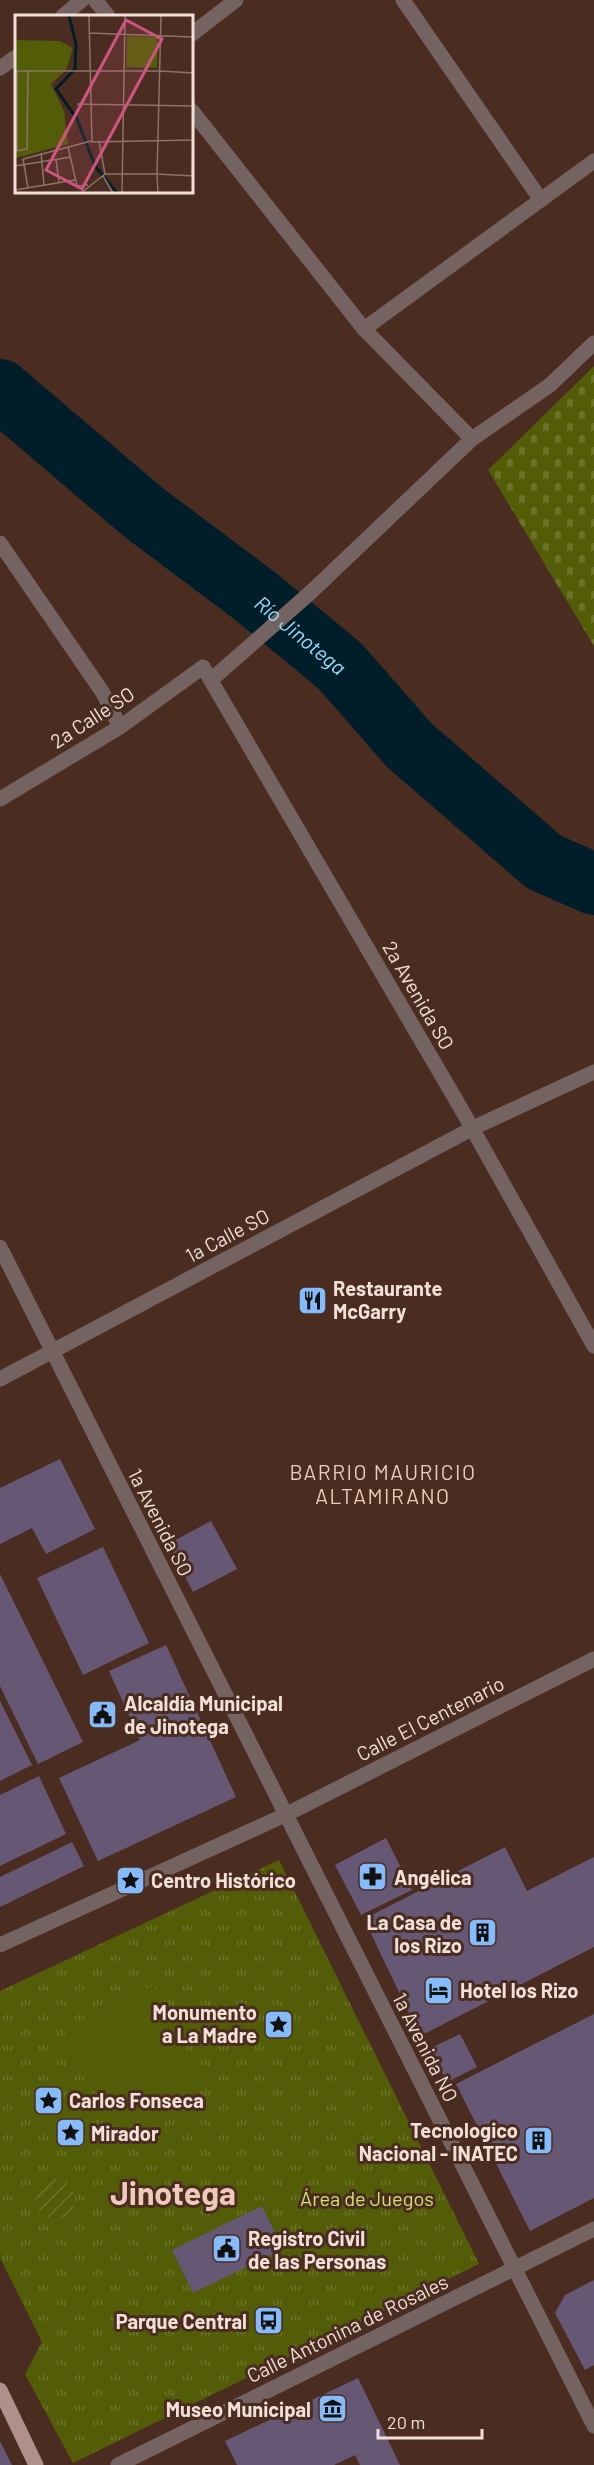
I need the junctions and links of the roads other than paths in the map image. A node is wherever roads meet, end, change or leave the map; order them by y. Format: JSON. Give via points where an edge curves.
{"nodes":[{"id":1,"x":82,"y":0,"type":"edge"},
{"id":2,"x":95,"y":0,"type":"edge"},
{"id":3,"x":236,"y":0,"type":"edge"},
{"id":4,"x":403,"y":0,"type":"edge"},
{"id":5,"x":64,"y":15,"type":"edge"},
{"id":6,"x":107,"y":15,"type":"edge"},
{"id":7,"x":194,"y":32,"type":"edge"},
{"id":8,"x":15,"y":58,"type":"edge"},
{"id":9,"x":0,"y":68,"type":"edge"},
{"id":10,"x":194,"y":114,"type":"edge"},
{"id":11,"x":594,"y":161,"type":"edge"},
{"id":12,"x":542,"y":200,"type":"junction"},
{"id":13,"x":364,"y":329,"type":"junction"},
{"id":14,"x":594,"y":343,"type":"edge"},
{"id":15,"x":472,"y":439,"type":"junction"},
{"id":16,"x":0,"y":543,"type":"edge"},
{"id":17,"x":207,"y":674,"type":"junction"},
{"id":18,"x":120,"y":726,"type":"junction"},
{"id":19,"x":0,"y":799,"type":"edge"},
{"id":20,"x":594,"y":1072,"type":"edge"},
{"id":21,"x":473,"y":1128,"type":"junction"},
{"id":22,"x":0,"y":1247,"type":"edge"},
{"id":23,"x":594,"y":1347,"type":"edge"},
{"id":24,"x":52,"y":1351,"type":"junction"},
{"id":25,"x":0,"y":1379,"type":"edge"},
{"id":26,"x":594,"y":1659,"type":"edge"},
{"id":27,"x":285,"y":1815,"type":"junction"},
{"id":28,"x":0,"y":1945,"type":"edge"},
{"id":29,"x":594,"y":2229,"type":"edge"},
{"id":30,"x":514,"y":2268,"type":"junction"},
{"id":31,"x":0,"y":2390,"type":"edge"},
{"id":32,"x":594,"y":2426,"type":"edge"},
{"id":33,"x":36,"y":2465,"type":"edge"},
{"id":34,"x":118,"y":2465,"type":"edge"}],
"edges":[{"from":1,"to":5,"type":"street"},
{"from":2,"to":6,"type":"street"},
{"from":3,"to":7,"type":"street"},
{"from":4,"to":12,"type":"street"},
{"from":8,"to":9,"type":"street"},
{"from":10,"to":13,"type":"street"},
{"from":11,"to":12,"type":"street"},
{"from":12,"to":13,"type":"street"},
{"from":13,"to":15,"type":"street"},
{"from":14,"to":15,"type":"street","name":"2a Calle SO","via":[[550,385]]},
{"from":15,"to":17,"type":"street","name":"2a Calle SO","via":[[238,657]]},
{"from":16,"to":18,"type":"street","via":[[104,693]]},
{"from":17,"to":18,"type":"street","name":"2a Calle SO"},
{"from":17,"to":21,"type":"street","name":"2a Avenida SO"},
{"from":18,"to":19,"type":"street","name":"2a Calle SO"},
{"from":20,"to":21,"type":"street","name":"1a Calle SO"},
{"from":21,"to":23,"type":"street","name":"2a Avenida SO"},
{"from":21,"to":24,"type":"street","name":"1a Calle SO"},
{"from":22,"to":24,"type":"street","name":"1a Avenida SO"},
{"from":24,"to":25,"type":"street","name":"1a Calle SO"},
{"from":24,"to":27,"type":"street","name":"1a Avenida SO"},
{"from":26,"to":27,"type":"street","name":"Calle El Centenario"},
{"from":27,"to":28,"type":"street","name":"Calle El Centenario"},
{"from":27,"to":30,"type":"street","name":"1a Avenida NO"},
{"from":29,"to":30,"type":"street","name":"Calle Antonina de Rosales"},
{"from":30,"to":32,"type":"street","name":"1a Avenida NO"},
{"from":30,"to":34,"type":"street","name":"Calle Antonina de Rosales"},
{"from":31,"to":33,"type":"main road"}]}
